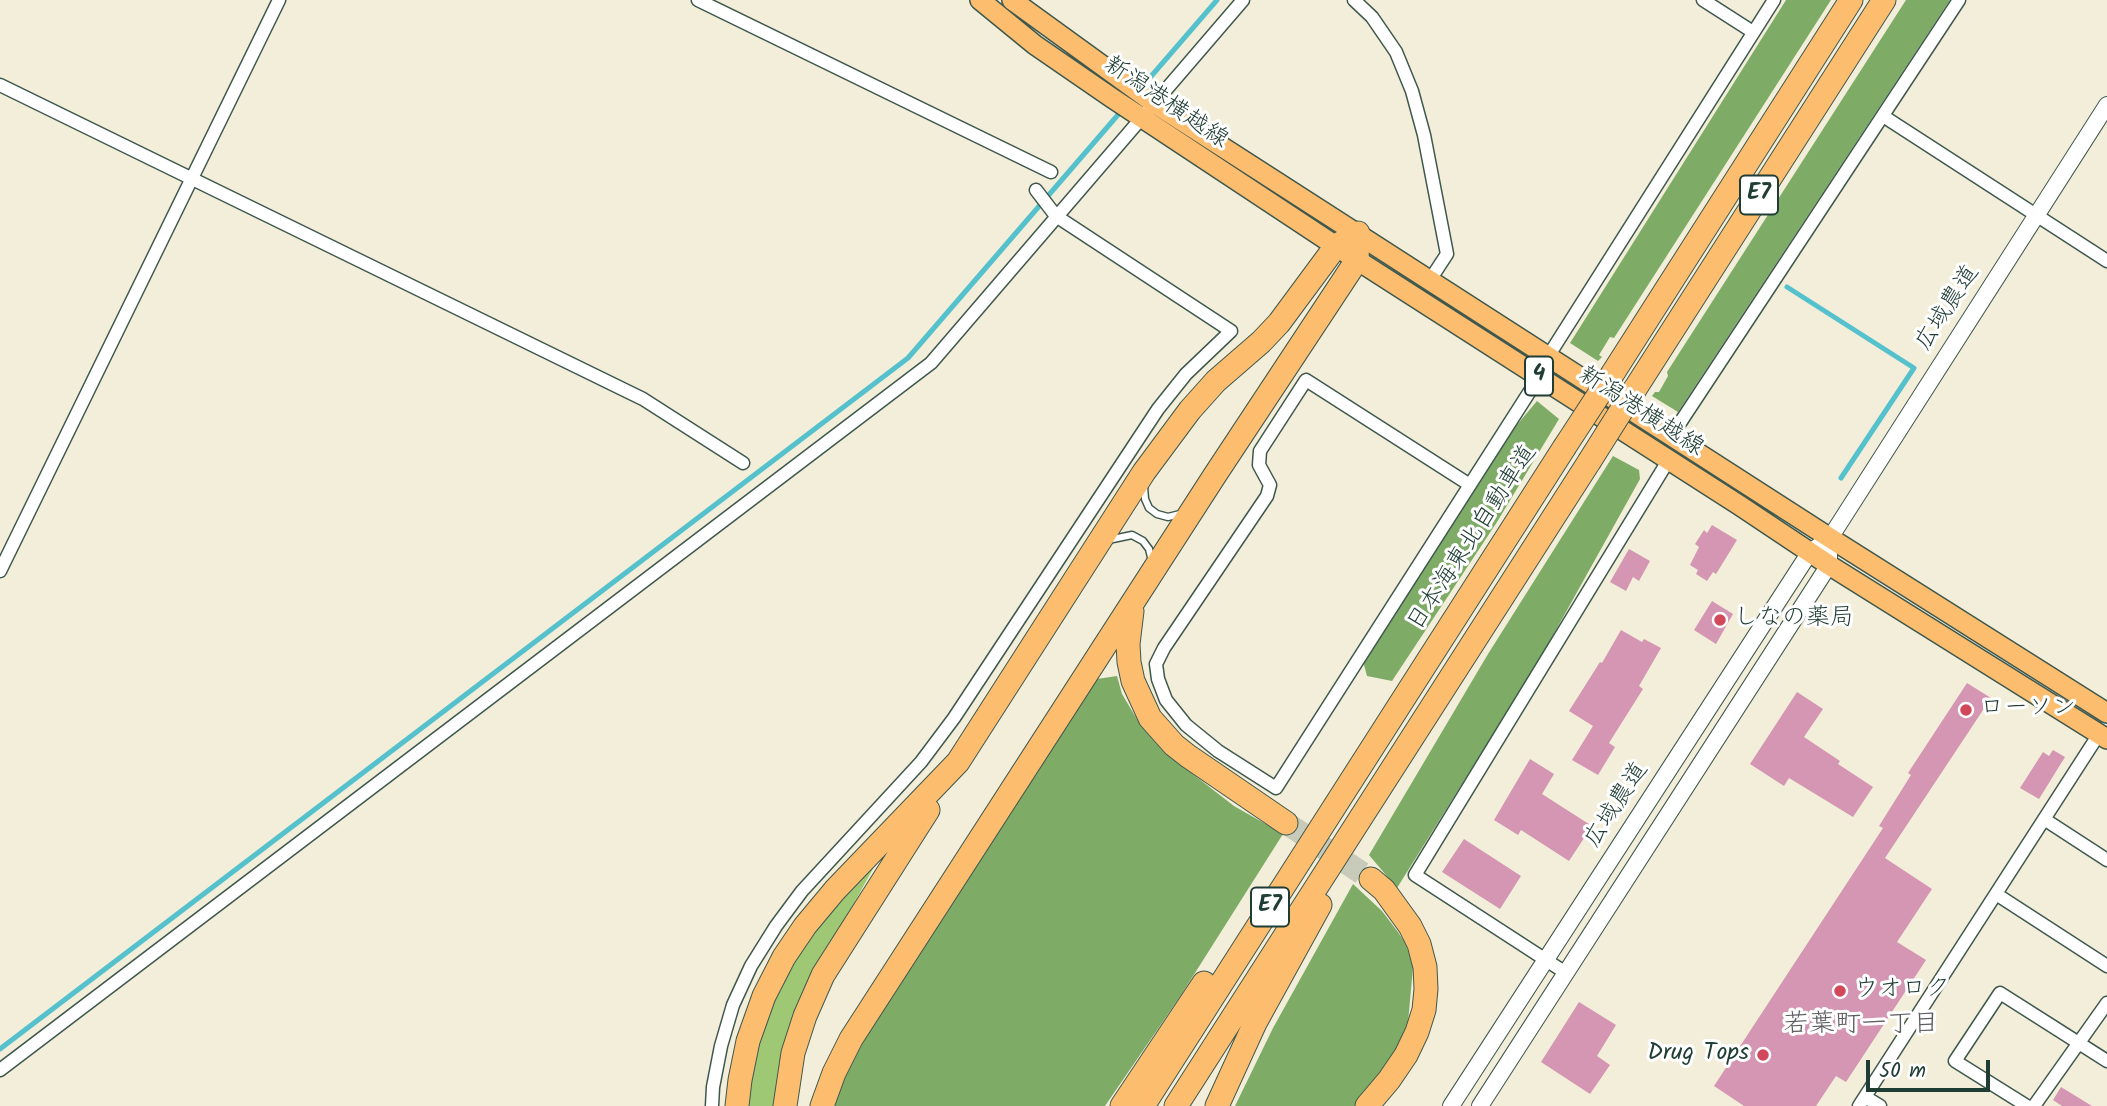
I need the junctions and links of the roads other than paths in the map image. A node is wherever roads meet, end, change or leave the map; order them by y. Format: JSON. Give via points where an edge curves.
{"nodes":[{"id":1,"x":279,"y":0,"type":"edge"},
{"id":2,"x":698,"y":0,"type":"edge"},
{"id":3,"x":980,"y":0,"type":"edge"},
{"id":4,"x":1012,"y":0,"type":"edge"},
{"id":5,"x":1243,"y":0,"type":"edge"},
{"id":6,"x":1354,"y":0,"type":"edge"},
{"id":7,"x":1703,"y":0,"type":"edge"},
{"id":8,"x":1774,"y":0,"type":"edge"},
{"id":9,"x":1851,"y":0,"type":"edge"},
{"id":10,"x":1884,"y":0,"type":"edge"},
{"id":11,"x":1959,"y":0,"type":"edge"},
{"id":12,"x":1753,"y":32,"type":"junction"},
{"id":13,"x":0,"y":85,"type":"edge"},
{"id":14,"x":2107,"y":105,"type":"edge"},
{"id":15,"x":1147,"y":111,"type":"junction"},
{"id":16,"x":1883,"y":116,"type":"junction"},
{"id":17,"x":1051,"y":172,"type":"dead end"},
{"id":18,"x":193,"y":178,"type":"junction"},
{"id":19,"x":1036,"y":190,"type":"dead end"},
{"id":20,"x":2036,"y":215,"type":"junction"},
{"id":21,"x":1056,"y":216,"type":"junction"},
{"id":22,"x":1358,"y":233,"type":"junction"},
{"id":23,"x":1336,"y":246,"type":"junction"},
{"id":24,"x":1357,"y":260,"type":"junction"},
{"id":25,"x":2107,"y":261,"type":"edge"},
{"id":26,"x":1430,"y":280,"type":"junction"},
{"id":27,"x":1549,"y":355,"type":"junction"},
{"id":28,"x":1539,"y":377,"type":"junction"},
{"id":29,"x":1672,"y":435,"type":"junction"},
{"id":30,"x":1668,"y":461,"type":"junction"},
{"id":31,"x":743,"y":463,"type":"dead end"},
{"id":32,"x":1144,"y":472,"type":"junction"},
{"id":33,"x":1470,"y":485,"type":"junction"},
{"id":34,"x":1195,"y":507,"type":"junction"},
{"id":35,"x":1830,"y":538,"type":"junction"},
{"id":36,"x":1810,"y":552,"type":"junction"},
{"id":37,"x":1091,"y":555,"type":"junction"},
{"id":38,"x":1829,"y":565,"type":"junction"},
{"id":39,"x":0,"y":571,"type":"edge"},
{"id":40,"x":1154,"y":571,"type":"junction"},
{"id":41,"x":1133,"y":605,"type":"junction"},
{"id":42,"x":1397,"y":708,"type":"junction"},
{"id":43,"x":2107,"y":713,"type":"edge"},
{"id":44,"x":1424,"y":719,"type":"junction"},
{"id":45,"x":2103,"y":736,"type":"edge"},
{"id":46,"x":958,"y":762,"type":"junction"},
{"id":47,"x":2044,"y":819,"type":"junction"},
{"id":48,"x":1286,"y":823,"type":"tunnel mouth"},
{"id":49,"x":2107,"y":860,"type":"edge"},
{"id":50,"x":1371,"y":879,"type":"tunnel mouth"},
{"id":51,"x":1996,"y":894,"type":"junction"},
{"id":52,"x":1546,"y":960,"type":"junction"},
{"id":53,"x":2107,"y":966,"type":"edge"},
{"id":54,"x":1566,"y":972,"type":"junction"},
{"id":55,"x":2107,"y":1003,"type":"edge"},
{"id":56,"x":2080,"y":1043,"type":"junction"},
{"id":57,"x":2107,"y":1061,"type":"edge"},
{"id":58,"x":0,"y":1070,"type":"edge"},
{"id":59,"x":1863,"y":1101,"type":"edge"},
{"id":60,"x":712,"y":1106,"type":"edge"},
{"id":61,"x":737,"y":1106,"type":"edge"},
{"id":62,"x":785,"y":1106,"type":"edge"},
{"id":63,"x":822,"y":1106,"type":"edge"},
{"id":64,"x":1122,"y":1106,"type":"edge"},
{"id":65,"x":1143,"y":1106,"type":"edge"},
{"id":66,"x":1177,"y":1106,"type":"edge"},
{"id":67,"x":1217,"y":1106,"type":"edge"},
{"id":68,"x":1367,"y":1106,"type":"edge"},
{"id":69,"x":1451,"y":1106,"type":"edge"},
{"id":70,"x":1479,"y":1106,"type":"edge"},
{"id":71,"x":1880,"y":1106,"type":"edge"},
{"id":72,"x":2027,"y":1106,"type":"edge"},
{"id":73,"x":2034,"y":1106,"type":"edge"}],
"edges":[{"from":1,"to":18,"type":"street"},
{"from":2,"to":17,"type":"street"},
{"from":3,"to":15,"type":"main road","name":"新潟港横越線","number":"4","via":[[1035,45]]},
{"from":4,"to":15,"type":"main road","name":"新潟港横越線","number":"4"},
{"from":5,"to":15,"type":"street"},
{"from":6,"to":26,"type":"street","via":[[1396,52],[1424,135],[1447,254]]},
{"from":7,"to":12,"type":"street"},
{"from":8,"to":12,"type":"street"},
{"from":9,"to":42,"type":"highway","name":"日本海東北自動車道","number":"E7","bridge":true},
{"from":10,"to":44,"type":"highway","number":"E7","bridge":true},
{"from":11,"to":16,"type":"street"},
{"from":12,"to":27,"type":"street"},
{"from":13,"to":18,"type":"street"},
{"from":14,"to":20,"type":"street","name":"広域農道"},
{"from":15,"to":21,"type":"street"},
{"from":15,"to":22,"type":"main road","name":"新潟港横越線","number":"4"},
{"from":15,"to":23,"type":"main road","name":"新潟港横越線","number":"4"},
{"from":16,"to":20,"type":"street"},
{"from":16,"to":29,"type":"street"},
{"from":18,"to":31,"type":"street","via":[[643,400]]},
{"from":18,"to":39,"type":"street"},
{"from":19,"to":21,"type":"street"},
{"from":20,"to":25,"type":"street"},
{"from":20,"to":35,"type":"street","name":"広域農道"},
{"from":21,"to":58,"type":"street","via":[[931,363]]},
{"from":21,"to":60,"type":"street","via":[[1231,331],[1158,409],[921,762],[802,891],[776,926],[733,1005]]},
{"from":22,"to":23,"type":"highway"},
{"from":22,"to":24,"type":"highway"},
{"from":22,"to":26,"type":"main road","name":"新潟港横越線","number":"4"},
{"from":23,"to":24,"type":"main road","name":"新潟港横越線","number":"4"},
{"from":23,"to":32,"type":"highway","via":[[1279,323],[1216,381]]},
{"from":24,"to":28,"type":"main road","name":"新潟港横越線","number":"4"},
{"from":24,"to":34,"type":"highway"},
{"from":26,"to":27,"type":"main road","name":"新潟港横越線","number":"4"},
{"from":27,"to":29,"type":"main road","name":"新潟港横越線","number":"4"},
{"from":28,"to":30,"type":"main road","name":"新潟港横越線","number":"4"},
{"from":28,"to":33,"type":"street"},
{"from":29,"to":35,"type":"main road","name":"新潟港横越線","number":"4"},
{"from":30,"to":36,"type":"main road","name":"新潟港横越線","number":"4"},
{"from":30,"to":52,"type":"street","via":[[1415,875]]},
{"from":32,"to":34,"type":"lane","via":[[1145,499],[1157,514],[1179,515]]},
{"from":32,"to":37,"type":"highway"},
{"from":33,"to":33,"type":"street","via":[[1306,380],[1260,451],[1259,465],[1270,485],[1267,496],[1156,664],[1166,700],[1186,725],[1218,751],[1276,788]]},
{"from":34,"to":40,"type":"highway"},
{"from":35,"to":36,"type":"street","name":"広域農道"},
{"from":35,"to":38,"type":"street"},
{"from":35,"to":43,"type":"main road","name":"新潟港横越線","number":"4"},
{"from":36,"to":38,"type":"main road","name":"新潟港横越線","number":"4"},
{"from":36,"to":52,"type":"street","name":"広域農道"},
{"from":37,"to":40,"type":"lane","via":[[1109,540],[1132,535],[1149,549]]},
{"from":37,"to":46,"type":"highway"},
{"from":38,"to":45,"type":"main road","name":"新潟港横越線","number":"4"},
{"from":38,"to":54,"type":"street","name":"広域農道"},
{"from":40,"to":41,"type":"highway"},
{"from":41,"to":48,"type":"highway","via":[[1129,662],[1150,718],[1188,756]]},
{"from":41,"to":63,"type":"highway","via":[[851,1040]]},
{"from":42,"to":64,"type":"highway","via":[[1294,845]]},
{"from":42,"to":65,"type":"highway","name":"日本海東北自動車道","number":"E7"},
{"from":44,"to":66,"type":"highway","number":"E7"},
{"from":44,"to":67,"type":"highway","via":[[1255,1023]]},
{"from":45,"to":47,"type":"street"},
{"from":46,"to":61,"type":"highway","via":[[835,890],[784,957],[748,1041]]},
{"from":46,"to":62,"type":"highway","via":[[823,975],[793,1053]]},
{"from":47,"to":49,"type":"street"},
{"from":47,"to":51,"type":"street"},
{"from":50,"to":68,"type":"highway","via":[[1410,926],[1419,944],[1426,989],[1424,1010],[1406,1055]]},
{"from":51,"to":53,"type":"street"},
{"from":51,"to":59,"type":"street"},
{"from":52,"to":54,"type":"street"},
{"from":52,"to":69,"type":"street","name":"広域農道"},
{"from":54,"to":70,"type":"street","name":"広域農道"},
{"from":55,"to":56,"type":"street"},
{"from":56,"to":57,"type":"street"},
{"from":56,"to":72,"type":"street","via":[[2000,993],[1955,1061]]},
{"from":56,"to":73,"type":"street"},
{"from":59,"to":71,"type":"street"}]}
